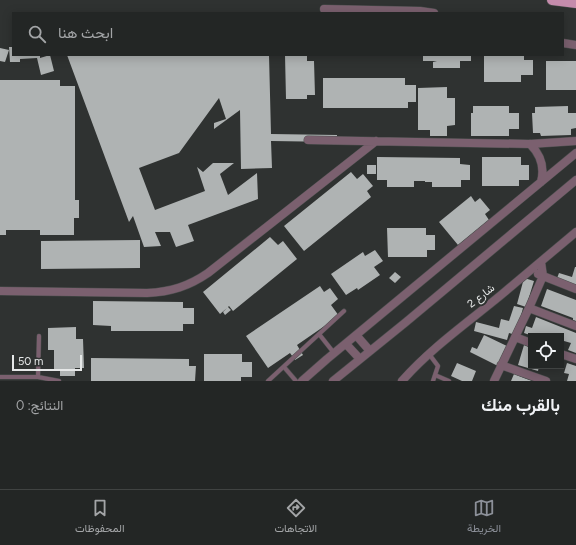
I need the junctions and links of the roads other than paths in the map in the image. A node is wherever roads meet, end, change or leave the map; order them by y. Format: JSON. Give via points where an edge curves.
{"nodes":[{"id":1,"x":552,"y":0,"type":"edge"},
{"id":2,"x":576,"y":3,"type":"edge"},
{"id":3,"x":324,"y":9,"type":"dead end"},
{"id":4,"x":427,"y":12,"type":"edge"},
{"id":5,"x":564,"y":43,"type":"edge"},
{"id":6,"x":576,"y":45,"type":"edge"},
{"id":7,"x":308,"y":140,"type":"dead end"},
{"id":8,"x":376,"y":141,"type":"junction"},
{"id":9,"x":576,"y":141,"type":"edge"},
{"id":10,"x":530,"y":144,"type":"junction"},
{"id":11,"x":576,"y":153,"type":"edge"},
{"id":12,"x":576,"y":180,"type":"edge"},
{"id":13,"x":541,"y":182,"type":"junction"},
{"id":14,"x":576,"y":232,"type":"edge"},
{"id":15,"x":541,"y":262,"type":"junction"},
{"id":16,"x":530,"y":271,"type":"junction"},
{"id":17,"x":543,"y":276,"type":"junction"},
{"id":18,"x":576,"y":289,"type":"edge"},
{"id":19,"x":0,"y":291,"type":"edge"},
{"id":20,"x":529,"y":308,"type":"junction"},
{"id":21,"x":344,"y":311,"type":"dead end"},
{"id":22,"x":576,"y":326,"type":"edge"},
{"id":23,"x":319,"y":334,"type":"junction"},
{"id":24,"x":356,"y":335,"type":"junction"},
{"id":25,"x":39,"y":336,"type":"dead end"},
{"id":26,"x":515,"y":337,"type":"junction"},
{"id":27,"x":528,"y":342,"type":"edge"},
{"id":28,"x":346,"y":344,"type":"junction"},
{"id":29,"x":370,"y":351,"type":"junction"},
{"id":30,"x":334,"y":353,"type":"junction"},
{"id":31,"x":430,"y":354,"type":"junction"},
{"id":32,"x":564,"y":355,"type":"edge"},
{"id":33,"x":360,"y":359,"type":"junction"},
{"id":34,"x":576,"y":359,"type":"edge"},
{"id":35,"x":501,"y":365,"type":"junction"},
{"id":36,"x":284,"y":367,"type":"junction"},
{"id":37,"x":435,"y":375,"type":"junction"},
{"id":38,"x":0,"y":377,"type":"edge"},
{"id":39,"x":38,"y":378,"type":"junction"},
{"id":40,"x":59,"y":381,"type":"edge"},
{"id":41,"x":268,"y":381,"type":"edge"},
{"id":42,"x":296,"y":381,"type":"edge"},
{"id":43,"x":302,"y":381,"type":"edge"},
{"id":44,"x":334,"y":381,"type":"edge"},
{"id":45,"x":402,"y":381,"type":"edge"},
{"id":46,"x":433,"y":381,"type":"edge"},
{"id":47,"x":449,"y":381,"type":"edge"},
{"id":48,"x":494,"y":381,"type":"edge"},
{"id":49,"x":546,"y":381,"type":"edge"}],
"edges":[{"from":1,"to":2,"type":"main road"},
{"from":3,"to":4,"type":"street"},
{"from":5,"to":6,"type":"street"},
{"from":7,"to":8,"type":"street"},
{"from":8,"to":10,"type":"street"},
{"from":8,"to":19,"type":"street","via":[[214,268],[186,286],[160,293]]},
{"from":9,"to":10,"type":"street"},
{"from":10,"to":13,"type":"street","via":[[542,162]]},
{"from":11,"to":13,"type":"street"},
{"from":12,"to":29,"type":"street"},
{"from":13,"to":24,"type":"street"},
{"from":14,"to":15,"type":"street","name":"شارع 2"},
{"from":15,"to":16,"type":"street","name":"شارع 2"},
{"from":15,"to":17,"type":"street"},
{"from":16,"to":17,"type":"street"},
{"from":16,"to":31,"type":"street","name":"شارع 2"},
{"from":17,"to":18,"type":"street"},
{"from":17,"to":20,"type":"street"},
{"from":20,"to":22,"type":"street"},
{"from":20,"to":26,"type":"street"},
{"from":21,"to":23,"type":"lane"},
{"from":23,"to":30,"type":"lane"},
{"from":23,"to":36,"type":"lane"},
{"from":24,"to":28,"type":"street"},
{"from":24,"to":29,"type":"street"},
{"from":25,"to":39,"type":"lane"},
{"from":26,"to":27,"type":"street"},
{"from":26,"to":35,"type":"street"},
{"from":28,"to":30,"type":"street"},
{"from":28,"to":33,"type":"street"},
{"from":29,"to":33,"type":"street"},
{"from":30,"to":43,"type":"street"},
{"from":31,"to":37,"type":"lane","via":[[438,366]]},
{"from":31,"to":45,"type":"street","name":"شارع 2"},
{"from":32,"to":34,"type":"street"},
{"from":33,"to":44,"type":"street"},
{"from":35,"to":48,"type":"street"},
{"from":35,"to":49,"type":"street"},
{"from":36,"to":41,"type":"lane"},
{"from":36,"to":42,"type":"lane"},
{"from":37,"to":46,"type":"lane"},
{"from":37,"to":47,"type":"lane"},
{"from":38,"to":39,"type":"lane"},
{"from":39,"to":40,"type":"lane"}]}
